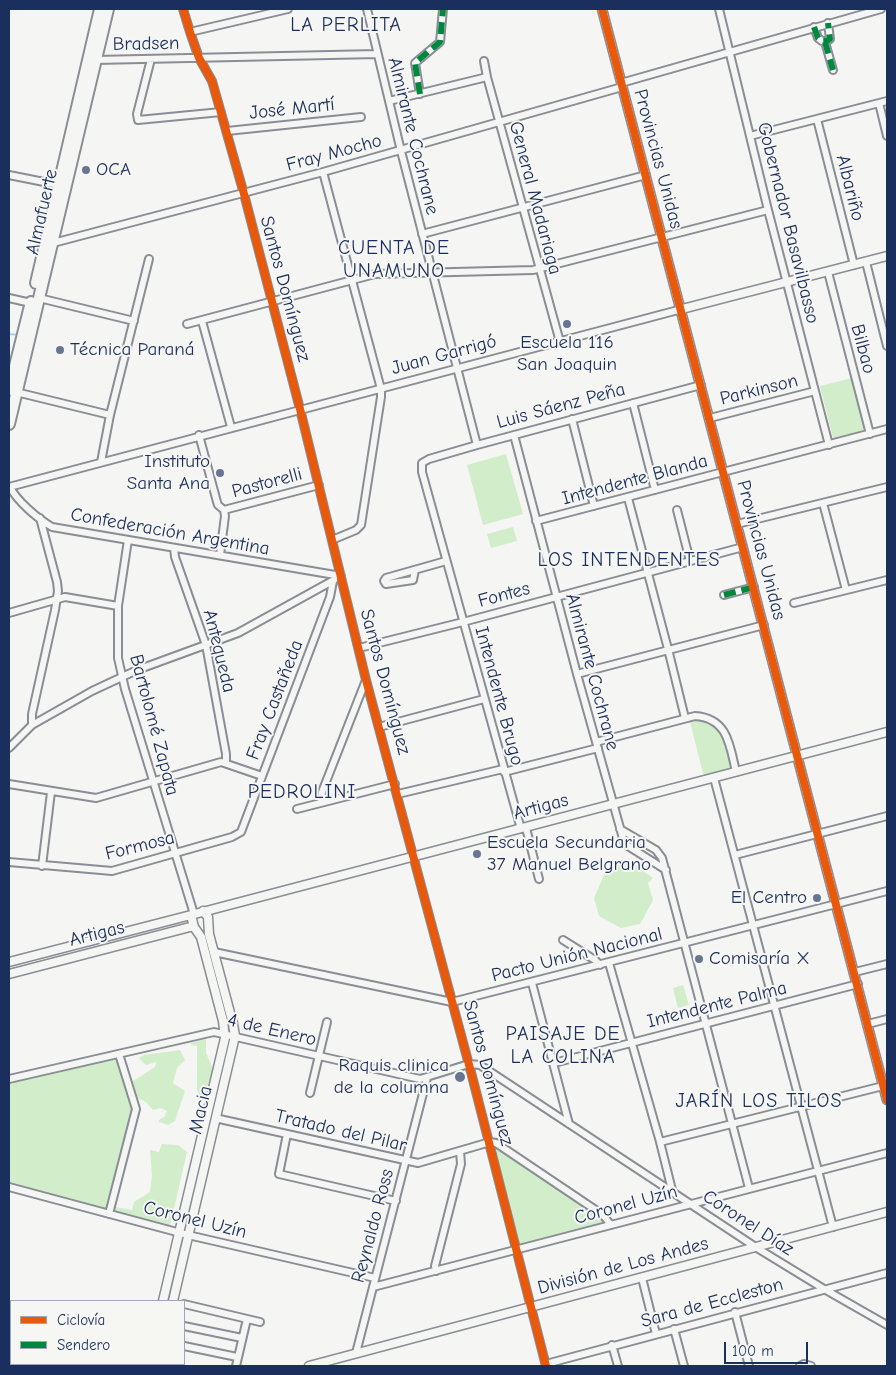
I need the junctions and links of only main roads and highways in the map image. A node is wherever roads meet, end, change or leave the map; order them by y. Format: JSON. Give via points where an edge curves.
{"nodes":[{"id":1,"x":100,"y":9,"type":"edge"},
{"id":2,"x":108,"y":9,"type":"edge"},
{"id":3,"x":35,"y":301,"type":"junction"},
{"id":4,"x":10,"y":377,"type":"edge"},
{"id":5,"x":13,"y":391,"type":"edge"},
{"id":6,"x":9,"y":424,"type":"edge"}],
"edges":[{"from":1,"to":3,"type":"main road","name":"Almafuerte","via":[[58,185]]},
{"from":2,"to":3,"type":"main road","name":"Almafuerte","via":[[53,243]]},
{"from":3,"to":4,"type":"main road","name":"Almafuerte"},
{"from":3,"to":5,"type":"main road","name":"Almafuerte"},
{"from":4,"to":5,"type":"main road","name":"Almafuerte"},
{"from":5,"to":6,"type":"main road","name":"Almafuerte"}]}
